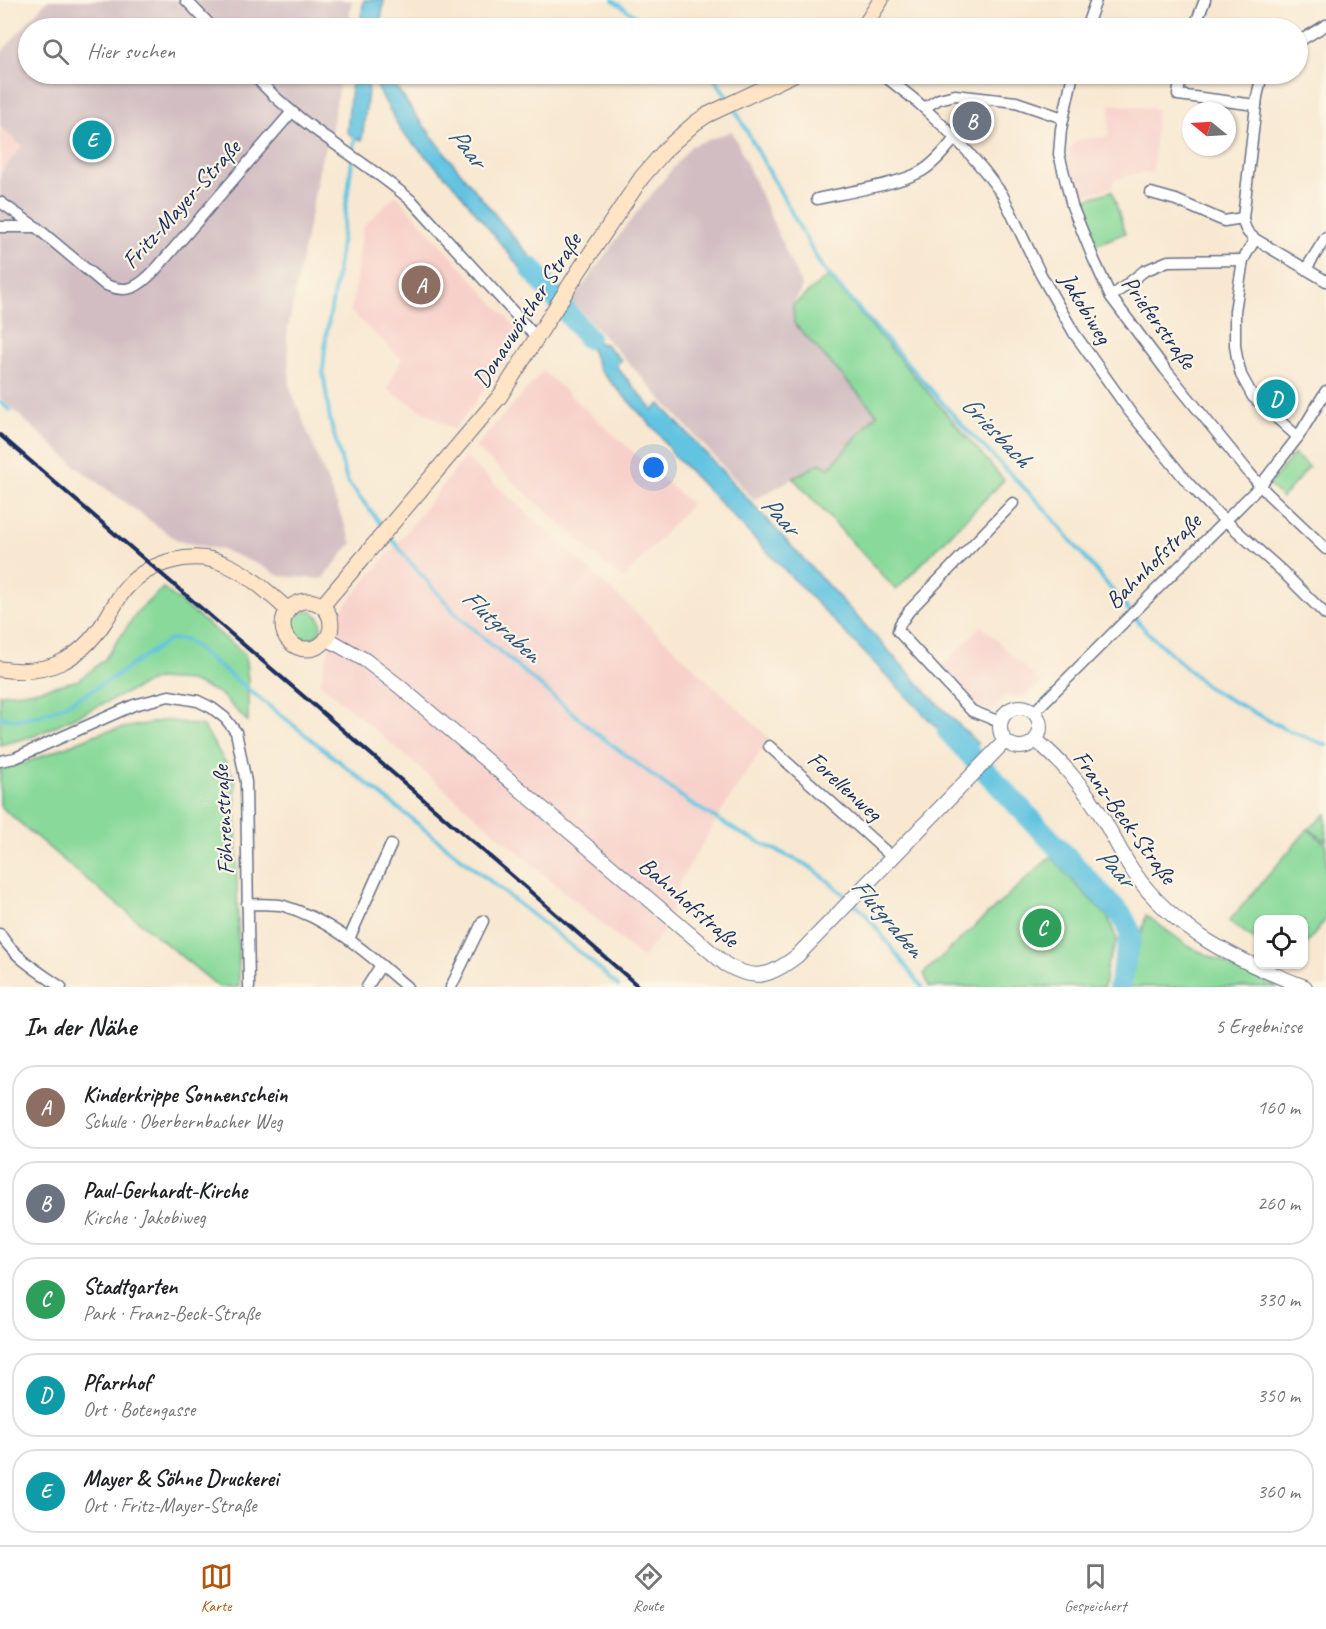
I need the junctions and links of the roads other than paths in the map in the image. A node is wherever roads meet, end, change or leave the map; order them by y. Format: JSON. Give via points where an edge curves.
{"nodes":[{"id":1,"x":186,"y":0,"type":"edge"},
{"id":2,"x":881,"y":0,"type":"edge"},
{"id":3,"x":1096,"y":0,"type":"edge"},
{"id":4,"x":1205,"y":0,"type":"edge"},
{"id":5,"x":203,"y":18,"type":"edge"},
{"id":6,"x":869,"y":18,"type":"edge"},
{"id":7,"x":1090,"y":18,"type":"edge"},
{"id":8,"x":1198,"y":18,"type":"edge"},
{"id":9,"x":1326,"y":25,"type":"edge"},
{"id":10,"x":1308,"y":36,"type":"edge"},
{"id":11,"x":263,"y":84,"type":"edge"},
{"id":12,"x":774,"y":84,"type":"edge"},
{"id":13,"x":894,"y":84,"type":"edge"},
{"id":14,"x":1071,"y":84,"type":"edge"},
{"id":15,"x":1180,"y":84,"type":"edge"},
{"id":16,"x":1260,"y":84,"type":"edge"},
{"id":17,"x":1256,"y":105,"type":"junction"},
{"id":18,"x":924,"y":108,"type":"junction"},
{"id":19,"x":291,"y":112,"type":"junction"},
{"id":20,"x":1064,"y":118,"type":"junction"},
{"id":21,"x":955,"y":138,"type":"junction"},
{"id":22,"x":1151,"y":193,"type":"dead end"},
{"id":23,"x":816,"y":199,"type":"dead end"},
{"id":24,"x":0,"y":202,"type":"edge"},
{"id":25,"x":1243,"y":218,"type":"junction"},
{"id":26,"x":0,"y":227,"type":"edge"},
{"id":27,"x":36,"y":227,"type":"junction"},
{"id":28,"x":1326,"y":237,"type":"edge"},
{"id":29,"x":1255,"y":239,"type":"junction"},
{"id":30,"x":1243,"y":261,"type":"junction"},
{"id":31,"x":1306,"y":269,"type":"junction"},
{"id":32,"x":1326,"y":281,"type":"edge"},
{"id":33,"x":1111,"y":297,"type":"junction"},
{"id":34,"x":537,"y":338,"type":"junction"},
{"id":35,"x":1326,"y":390,"type":"edge"},
{"id":36,"x":1298,"y":437,"type":"junction"},
{"id":37,"x":1260,"y":486,"type":"junction"},
{"id":38,"x":1013,"y":503,"type":"dead end"},
{"id":39,"x":1226,"y":522,"type":"junction"},
{"id":40,"x":1326,"y":549,"type":"edge"},
{"id":41,"x":322,"y":606,"type":"junction"},
{"id":42,"x":288,"y":610,"type":"junction"},
{"id":43,"x":1326,"y":615,"type":"edge"},
{"id":44,"x":328,"y":639,"type":"junction"},
{"id":45,"x":0,"y":669,"type":"edge"},
{"id":46,"x":1034,"y":712,"type":"junction"},
{"id":47,"x":1000,"y":722,"type":"junction"},
{"id":48,"x":1036,"y":740,"type":"junction"},
{"id":49,"x":1005,"y":741,"type":"junction"},
{"id":50,"x":768,"y":746,"type":"dead end"},
{"id":51,"x":0,"y":761,"type":"edge"},
{"id":52,"x":391,"y":845,"type":"dead end"},
{"id":53,"x":893,"y":858,"type":"junction"},
{"id":54,"x":247,"y":904,"type":"junction"},
{"id":55,"x":483,"y":921,"type":"dead end"},
{"id":56,"x":0,"y":934,"type":"edge"},
{"id":57,"x":349,"y":939,"type":"junction"},
{"id":58,"x":381,"y":965,"type":"junction"},
{"id":59,"x":61,"y":987,"type":"edge"},
{"id":60,"x":249,"y":987,"type":"edge"},
{"id":61,"x":367,"y":987,"type":"edge"},
{"id":62,"x":407,"y":987,"type":"edge"},
{"id":63,"x":451,"y":987,"type":"edge"},
{"id":64,"x":1305,"y":987,"type":"edge"}],
"edges":[{"from":1,"to":5,"type":"street"},
{"from":2,"to":6,"type":"main road"},
{"from":3,"to":7,"type":"street"},
{"from":4,"to":8,"type":"street"},
{"from":9,"to":10,"type":"street"},
{"from":11,"to":19,"type":"street"},
{"from":12,"to":34,"type":"main road","name":"Donauwörther Straße","via":[[707,115],[667,148],[642,177]]},
{"from":13,"to":18,"type":"street","name":"Jakobiweg"},
{"from":14,"to":20,"type":"street","name":"Prieferstraße"},
{"from":15,"to":17,"type":"street","via":[[1178,95]]},
{"from":16,"to":17,"type":"street"},
{"from":17,"to":25,"type":"street"},
{"from":18,"to":20,"type":"street","via":[[955,95],[1016,102]]},
{"from":18,"to":21,"type":"street","name":"Jakobiweg"},
{"from":19,"to":27,"type":"street","name":"Fritz-Mayer-Straße","via":[[156,270],[136,287],[115,289],[104,284]]},
{"from":19,"to":34,"type":"street","via":[[395,187],[432,221]]},
{"from":20,"to":33,"type":"street","name":"Prieferstraße","via":[[1059,154],[1068,191]]},
{"from":21,"to":23,"type":"street","via":[[919,173]]},
{"from":21,"to":39,"type":"street","name":"Jakobiweg","via":[[1002,194],[1041,275],[1104,378],[1189,484]]},
{"from":22,"to":25,"type":"street","via":[[1224,221]]},
{"from":24,"to":27,"type":"street","name":"Fritz-Mayer-Straße"},
{"from":25,"to":29,"type":"street","via":[[1248,233]]},
{"from":26,"to":27,"type":"street"},
{"from":28,"to":31,"type":"street"},
{"from":29,"to":30,"type":"street"},
{"from":29,"to":31,"type":"street"},
{"from":30,"to":33,"type":"street","via":[[1168,261],[1144,271]]},
{"from":30,"to":36,"type":"street","via":[[1235,311],[1235,345],[1241,375],[1253,397]]},
{"from":31,"to":32,"type":"street"},
{"from":33,"to":37,"type":"street","name":"Prieferstraße"},
{"from":34,"to":41,"type":"main road","name":"Donauwörther Straße","via":[[500,396]]},
{"from":35,"to":36,"type":"street","name":"Bahnhofstraße"},
{"from":36,"to":37,"type":"street","name":"Bahnhofstraße"},
{"from":37,"to":39,"type":"street","name":"Bahnhofstraße"},
{"from":37,"to":40,"type":"street","name":"Prieferstraße"},
{"from":38,"to":47,"type":"street","via":[[909,611],[898,632],[972,711]]},
{"from":39,"to":43,"type":"street","name":"Jakobiweg"},
{"from":39,"to":46,"type":"street","name":"Bahnhofstraße"},
{"from":41,"to":42,"type":"main road","via":[[305,600]]},
{"from":41,"to":44,"type":"main road","via":[[332,624]]},
{"from":42,"to":44,"type":"main road","via":[[283,629],[291,643],[306,650]]},
{"from":42,"to":45,"type":"main road","via":[[225,563],[183,558],[164,563],[128,586],[87,644],[64,661],[39,671]]},
{"from":44,"to":53,"type":"street","name":"Bahnhofstraße","via":[[399,686],[738,972],[762,975],[781,968]]},
{"from":46,"to":47,"type":"street","via":[[1014,707]]},
{"from":46,"to":48,"type":"street","via":[[1040,722]]},
{"from":47,"to":49,"type":"street"},
{"from":48,"to":49,"type":"street","via":[[1021,748]]},
{"from":48,"to":64,"type":"street","name":"Franz-Beck-Straße","via":[[1084,789],[1132,871],[1161,905],[1229,954]]},
{"from":49,"to":53,"type":"street","name":"Bahnhofstraße"},
{"from":50,"to":53,"type":"street","name":"Forellenweg"},
{"from":51,"to":54,"type":"street","name":"Föhrenstraße","via":[[15,758],[134,705],[169,696],[212,708],[236,732],[246,783]]},
{"from":52,"to":57,"type":"street"},
{"from":54,"to":57,"type":"street","via":[[282,906]]},
{"from":54,"to":60,"type":"street","name":"Föhrenstraße"},
{"from":55,"to":63,"type":"street"},
{"from":56,"to":59,"type":"street","via":[[33,968]]},
{"from":57,"to":58,"type":"street"},
{"from":58,"to":61,"type":"street"},
{"from":58,"to":62,"type":"street"}]}
